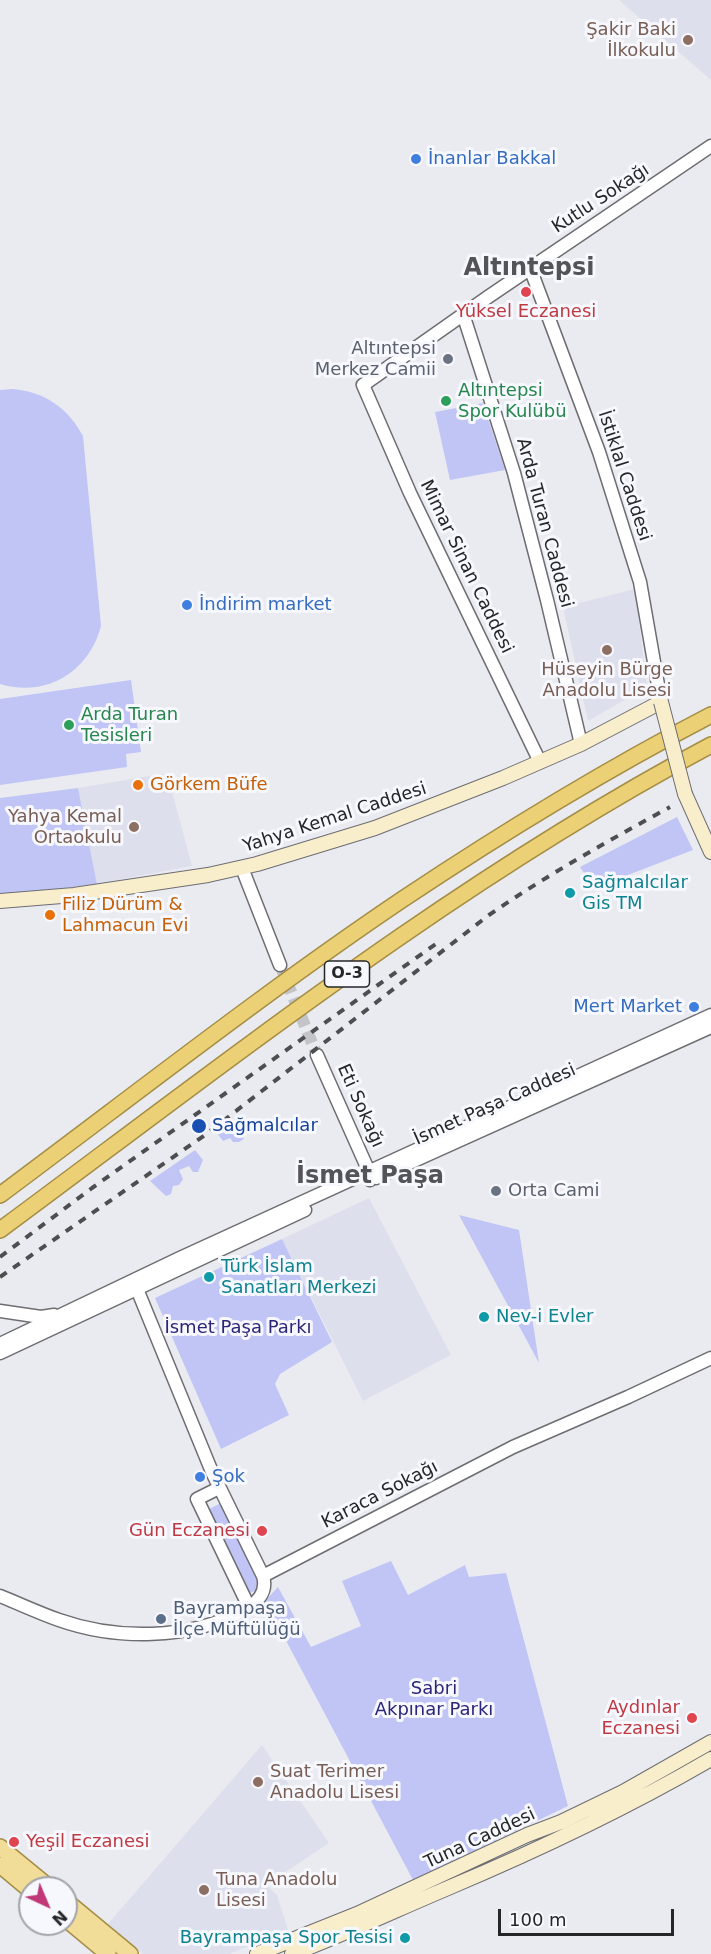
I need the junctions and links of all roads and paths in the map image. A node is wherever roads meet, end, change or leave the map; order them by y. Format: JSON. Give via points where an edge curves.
{"nodes":[{"id":1,"x":711,"y":146,"type":"edge"},
{"id":2,"x":530,"y":268,"type":"junction"},
{"id":3,"x":463,"y":315,"type":"junction"},
{"id":4,"x":363,"y":385,"type":"joint"},
{"id":5,"x":661,"y":702,"type":"junction"},
{"id":6,"x":711,"y":715,"type":"edge"},
{"id":7,"x":581,"y":744,"type":"junction"},
{"id":8,"x":711,"y":745,"type":"edge"},
{"id":9,"x":540,"y":762,"type":"junction"},
{"id":10,"x":711,"y":852,"type":"edge"},
{"id":11,"x":242,"y":868,"type":"junction"},
{"id":12,"x":0,"y":901,"type":"edge"},
{"id":13,"x":280,"y":965,"type":"tunnel mouth"},
{"id":14,"x":711,"y":1015,"type":"edge"},
{"id":15,"x":711,"y":1027,"type":"edge"},
{"id":16,"x":320,"y":1061,"type":"tunnel mouth"},
{"id":17,"x":370,"y":1177,"type":"junction"},
{"id":18,"x":0,"y":1195,"type":"edge"},
{"id":19,"x":0,"y":1230,"type":"edge"},
{"id":20,"x":181,"y":1262,"type":"junction"},
{"id":21,"x":137,"y":1289,"type":"junction"},
{"id":22,"x":0,"y":1311,"type":"edge"},
{"id":23,"x":70,"y":1311,"type":"junction"},
{"id":24,"x":0,"y":1344,"type":"edge"},
{"id":25,"x":0,"y":1353,"type":"edge"},
{"id":26,"x":711,"y":1358,"type":"edge"},
{"id":27,"x":219,"y":1488,"type":"junction"},
{"id":28,"x":263,"y":1576,"type":"junction"},
{"id":29,"x":0,"y":1596,"type":"edge"},
{"id":30,"x":249,"y":1607,"type":"junction"},
{"id":31,"x":711,"y":1742,"type":"edge"},
{"id":32,"x":711,"y":1759,"type":"edge"},
{"id":33,"x":0,"y":1848,"type":"edge"},
{"id":34,"x":0,"y":1865,"type":"edge"},
{"id":35,"x":35,"y":1876,"type":"edge"},
{"id":36,"x":18,"y":1880,"type":"edge"},
{"id":37,"x":78,"y":1911,"type":"edge"},
{"id":38,"x":78,"y":1929,"type":"edge"},
{"id":39,"x":108,"y":1954,"type":"edge"},
{"id":40,"x":130,"y":1954,"type":"edge"},
{"id":41,"x":256,"y":1954,"type":"edge"},
{"id":42,"x":292,"y":1954,"type":"edge"}],
"edges":[{"from":1,"to":2,"type":"street","name":"Kutlu Sokağı"},
{"from":2,"to":3,"type":"street","name":"Kutlu Sokağı"},
{"from":2,"to":5,"type":"street","name":"İstiklal Caddesi","via":[[599,452],[640,582]]},
{"from":3,"to":4,"type":"street","name":"Kutlu Sokağı"},
{"from":3,"to":7,"type":"street","name":"Arda Turan Caddesi","via":[[514,473]]},
{"from":4,"to":9,"type":"street","name":"Mimar Sinan Caddesi","via":[[410,493]]},
{"from":5,"to":7,"type":"main road","name":"Yahya Kemal Caddesi"},
{"from":5,"to":10,"type":"main road","bridge":true,"via":[[685,794]]},
{"from":6,"to":18,"type":"highway","number":"O-3","via":[[567,796],[401,901],[292,977]]},
{"from":7,"to":9,"type":"main road","name":"Yahya Kemal Caddesi"},
{"from":8,"to":19,"type":"highway","number":"O-3","via":[[596,808],[459,896],[312,999]]},
{"from":9,"to":11,"type":"main road","name":"Yahya Kemal Caddesi","via":[[375,828]]},
{"from":11,"to":12,"type":"main road","name":"Yahya Kemal Caddesi","via":[[75,895]]},
{"from":11,"to":13,"type":"street"},
{"from":14,"to":17,"type":"street","name":"İsmet Paşa Caddesi"},
{"from":15,"to":17,"type":"street","name":"İsmet Paşa Caddesi"},
{"from":16,"to":17,"type":"street","name":"Eti Sokağı"},
{"from":17,"to":20,"type":"street","name":"İsmet Paşa Caddesi"},
{"from":20,"to":21,"type":"street","name":"İsmet Paşa Caddesi"},
{"from":20,"to":23,"type":"street","name":"İsmet Paşa Caddesi"},
{"from":21,"to":25,"type":"street","name":"İsmet Paşa Caddesi"},
{"from":21,"to":27,"type":"street"},
{"from":22,"to":23,"type":"street","via":[[41,1317]]},
{"from":23,"to":24,"type":"street"},
{"from":26,"to":28,"type":"street","name":"Karaca Sokağı","via":[[513,1447]]},
{"from":27,"to":28,"type":"street"},
{"from":27,"to":30,"type":"street","via":[[197,1499]]},
{"from":28,"to":30,"type":"street","via":[[262,1595]]},
{"from":29,"to":30,"type":"street","via":[[61,1621],[133,1633],[188,1630]]},
{"from":31,"to":41,"type":"main road","name":"Tuna Caddesi","via":[[561,1822],[357,1914]]},
{"from":32,"to":42,"type":"main road","name":"Tuna Caddesi","via":[[647,1795],[508,1862]]},
{"from":33,"to":35,"type":"main road"},
{"from":34,"to":36,"type":"main road"},
{"from":37,"to":40,"type":"main road"},
{"from":38,"to":39,"type":"main road"}]}
